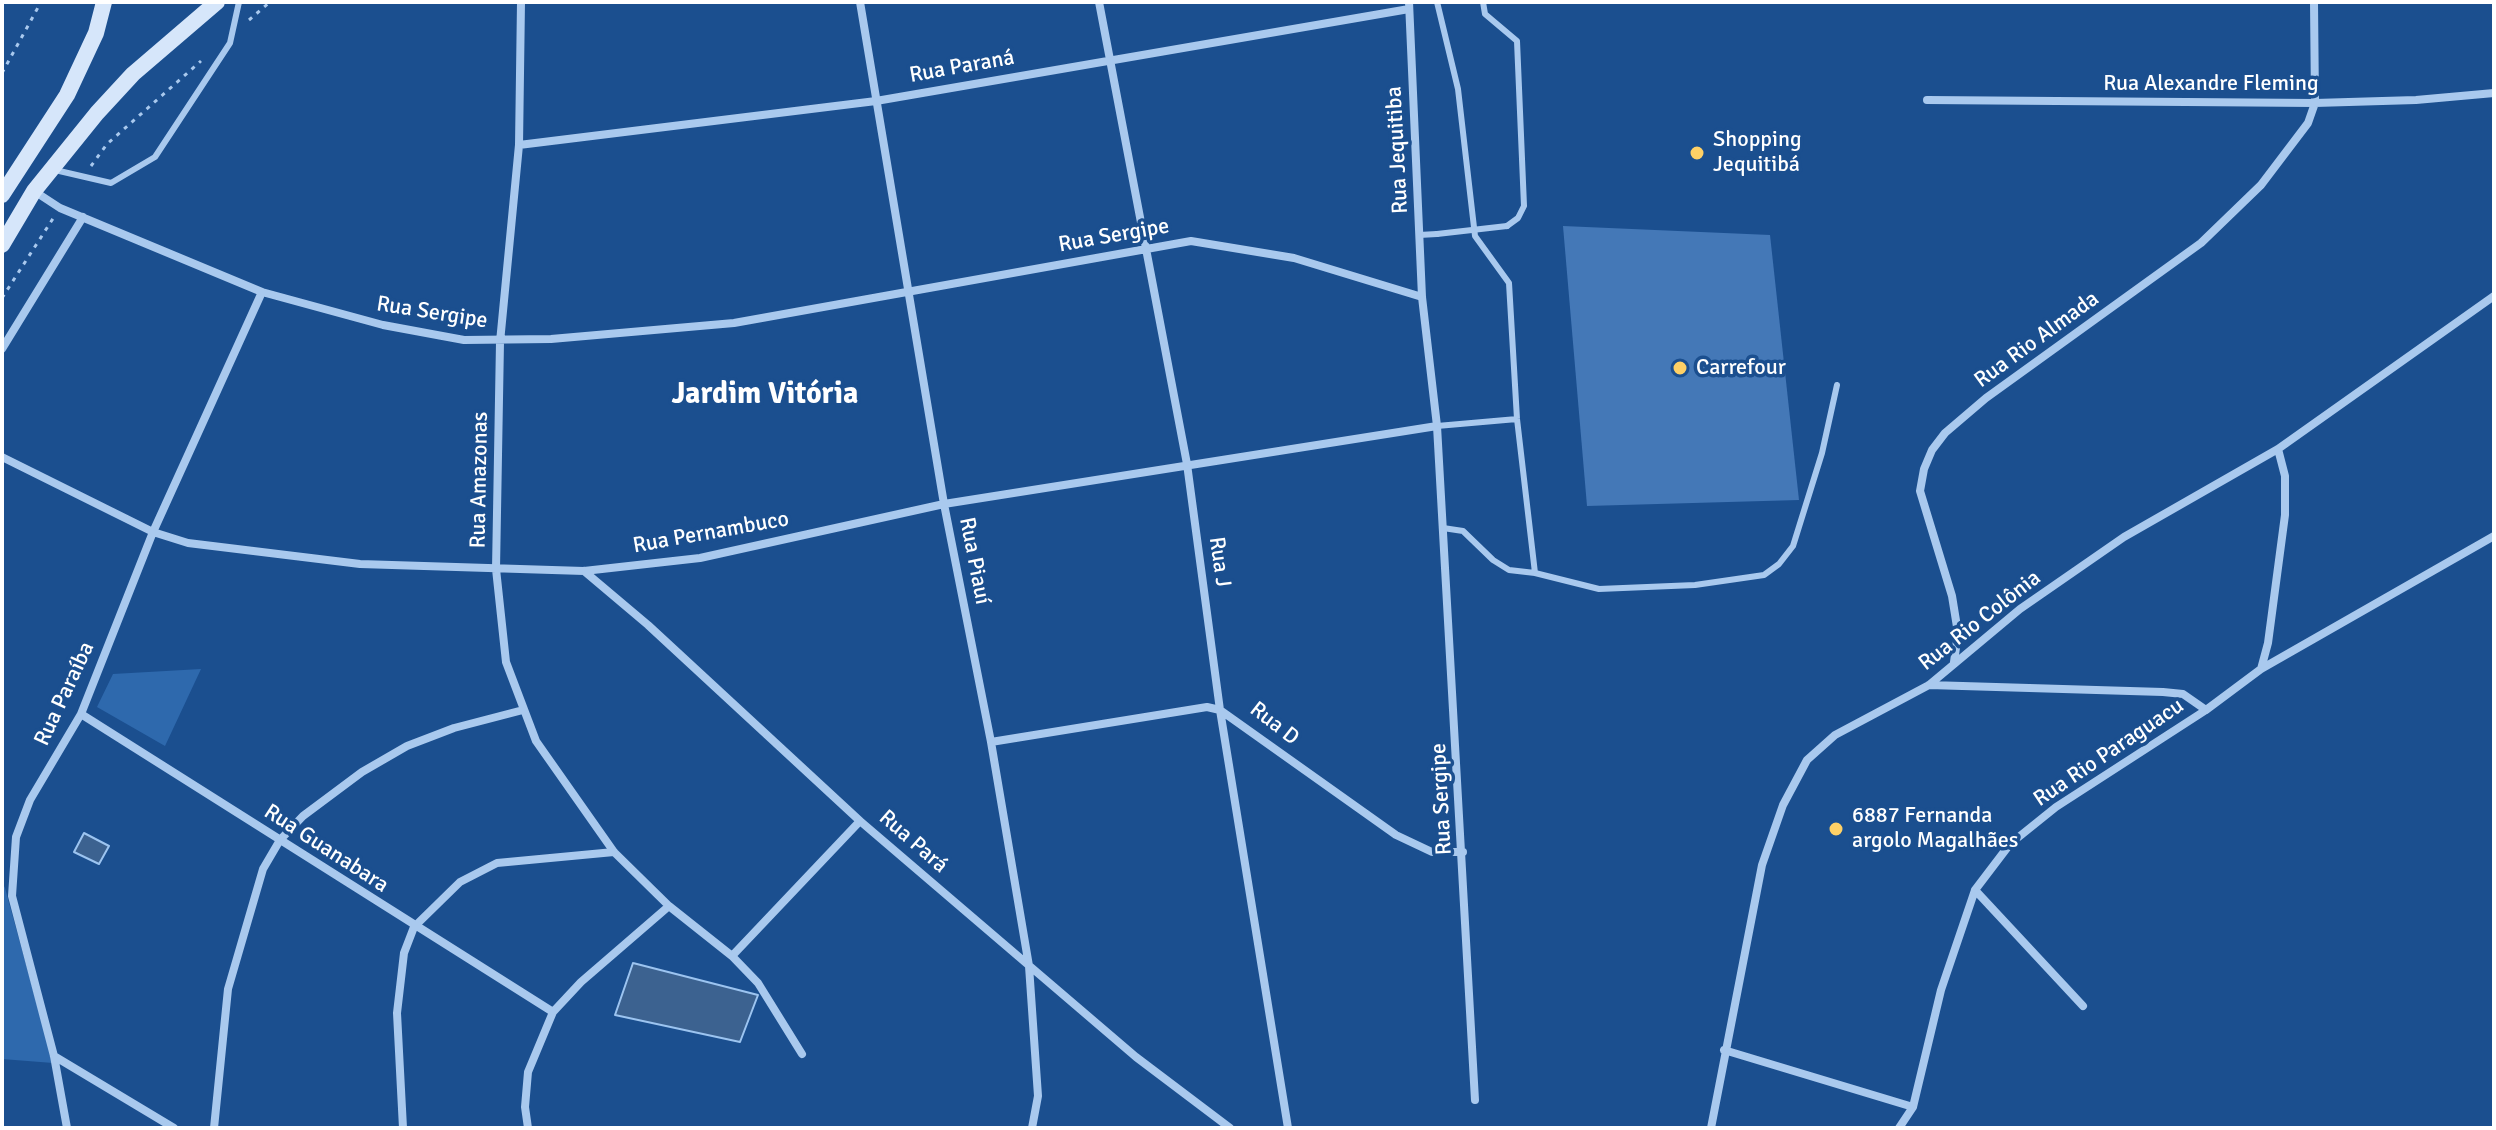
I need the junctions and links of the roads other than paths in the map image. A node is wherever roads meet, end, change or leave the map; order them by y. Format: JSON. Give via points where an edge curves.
{"nodes":[{"id":1,"x":104,"y":2,"type":"edge"},
{"id":2,"x":217,"y":2,"type":"edge"},
{"id":3,"x":239,"y":2,"type":"edge"},
{"id":4,"x":521,"y":2,"type":"edge"},
{"id":5,"x":860,"y":2,"type":"edge"},
{"id":6,"x":1099,"y":2,"type":"edge"},
{"id":7,"x":1437,"y":2,"type":"edge"},
{"id":8,"x":1483,"y":2,"type":"edge"},
{"id":9,"x":2314,"y":2,"type":"edge"},
{"id":10,"x":1409,"y":6,"type":"edge"},
{"id":11,"x":1111,"y":59,"type":"junction"},
{"id":12,"x":2494,"y":93,"type":"edge"},
{"id":13,"x":1927,"y":100,"type":"dead end"},
{"id":14,"x":876,"y":101,"type":"junction"},
{"id":15,"x":2315,"y":103,"type":"junction"},
{"id":16,"x":519,"y":145,"type":"junction"},
{"id":17,"x":51,"y":169,"type":"junction"},
{"id":18,"x":34,"y":191,"type":"junction"},
{"id":19,"x":2,"y":195,"type":"edge"},
{"id":20,"x":83,"y":217,"type":"junction"},
{"id":21,"x":1419,"y":235,"type":"junction"},
{"id":22,"x":2,"y":245,"type":"edge"},
{"id":23,"x":1146,"y":248,"type":"junction"},
{"id":24,"x":910,"y":290,"type":"junction"},
{"id":25,"x":262,"y":292,"type":"junction"},
{"id":26,"x":2494,"y":296,"type":"edge"},
{"id":27,"x":1422,"y":297,"type":"junction"},
{"id":28,"x":500,"y":342,"type":"junction"},
{"id":29,"x":2,"y":349,"type":"edge"},
{"id":30,"x":1837,"y":385,"type":"dead end"},
{"id":31,"x":1517,"y":419,"type":"junction"},
{"id":32,"x":1437,"y":426,"type":"junction"},
{"id":33,"x":2278,"y":449,"type":"junction"},
{"id":34,"x":2,"y":457,"type":"edge"},
{"id":35,"x":1187,"y":464,"type":"junction"},
{"id":36,"x":944,"y":504,"type":"junction"},
{"id":37,"x":1443,"y":528,"type":"junction"},
{"id":38,"x":153,"y":532,"type":"junction"},
{"id":39,"x":2494,"y":536,"type":"edge"},
{"id":40,"x":496,"y":569,"type":"junction"},
{"id":41,"x":584,"y":571,"type":"junction"},
{"id":42,"x":1535,"y":573,"type":"junction"},
{"id":43,"x":1954,"y":663,"type":"junction"},
{"id":44,"x":2261,"y":669,"type":"junction"},
{"id":45,"x":1929,"y":685,"type":"junction"},
{"id":46,"x":523,"y":710,"type":"junction"},
{"id":47,"x":1220,"y":710,"type":"junction"},
{"id":48,"x":2206,"y":710,"type":"junction"},
{"id":49,"x":81,"y":714,"type":"junction"},
{"id":50,"x":991,"y":742,"type":"junction"},
{"id":51,"x":860,"y":821,"type":"junction"},
{"id":52,"x":280,"y":840,"type":"junction"},
{"id":53,"x":614,"y":852,"type":"junction"},
{"id":54,"x":1463,"y":852,"type":"junction"},
{"id":55,"x":1975,"y":890,"type":"junction"},
{"id":56,"x":669,"y":906,"type":"junction"},
{"id":57,"x":414,"y":927,"type":"junction"},
{"id":58,"x":732,"y":956,"type":"junction"},
{"id":59,"x":1029,"y":966,"type":"junction"},
{"id":60,"x":2083,"y":1006,"type":"dead end"},
{"id":61,"x":553,"y":1012,"type":"junction"},
{"id":62,"x":1724,"y":1050,"type":"junction"},
{"id":63,"x":802,"y":1054,"type":"dead end"},
{"id":64,"x":54,"y":1056,"type":"junction"},
{"id":65,"x":1475,"y":1100,"type":"dead end"},
{"id":66,"x":1913,"y":1107,"type":"junction"},
{"id":67,"x":67,"y":1128,"type":"edge"},
{"id":68,"x":174,"y":1128,"type":"edge"},
{"id":69,"x":214,"y":1128,"type":"edge"},
{"id":70,"x":403,"y":1128,"type":"edge"},
{"id":71,"x":528,"y":1128,"type":"edge"},
{"id":72,"x":1032,"y":1128,"type":"edge"},
{"id":73,"x":1230,"y":1128,"type":"edge"},
{"id":74,"x":1288,"y":1128,"type":"edge"},
{"id":75,"x":1711,"y":1128,"type":"edge"},
{"id":76,"x":1899,"y":1128,"type":"edge"}],
"edges":[{"from":1,"to":19,"type":"main road","via":[[96,33],[67,95]]},
{"from":2,"to":17,"type":"main road","via":[[133,74]]},
{"from":3,"to":17,"type":"lane","via":[[234,33],[155,157],[111,183]]},
{"from":4,"to":16,"type":"street","name":"Rua Amazonas"},
{"from":5,"to":14,"type":"street","name":"Rua Piauí"},
{"from":6,"to":11,"type":"street","name":"Rua J"},
{"from":7,"to":31,"type":"lane","via":[[1458,89],[1475,236],[1509,283]]},
{"from":8,"to":21,"type":"lane","bridge":true,"via":[[1485,14],[1517,41],[1524,206],[1507,226]]},
{"from":9,"to":15,"type":"street"},
{"from":10,"to":11,"type":"street","name":"Rua Paraná"},
{"from":10,"to":21,"type":"street","name":"Rua Jequitiba"},
{"from":11,"to":14,"type":"street","name":"Rua Paraná"},
{"from":11,"to":23,"type":"street","name":"Rua J"},
{"from":12,"to":15,"type":"street","name":"Rua Alexandre Fleming"},
{"from":13,"to":15,"type":"street","name":"Rua Alexandre Fleming"},
{"from":14,"to":16,"type":"street","name":"Rua Paraná"},
{"from":14,"to":24,"type":"street","name":"Rua Piauí"},
{"from":15,"to":43,"type":"street","name":"Rua Rio Almada","via":[[2291,147],[2237,212],[1986,398],[1932,450],[1920,491],[1952,596],[1958,633]]},
{"from":16,"to":28,"type":"street","name":"Rua Amazonas"},
{"from":17,"to":18,"type":"main road"},
{"from":18,"to":20,"type":"street","name":"Rua Sergipe"},
{"from":18,"to":22,"type":"main road"},
{"from":20,"to":25,"type":"street","name":"Rua Sergipe"},
{"from":20,"to":29,"type":"street"},
{"from":21,"to":27,"type":"street","name":"Rua Jequitiba"},
{"from":23,"to":24,"type":"street","name":"Rua Sergipe"},
{"from":23,"to":27,"type":"street","name":"Rua Sergipe","via":[[1191,241],[1235,246]]},
{"from":23,"to":35,"type":"street","name":"Rua J"},
{"from":24,"to":28,"type":"street","name":"Rua Sergipe","via":[[734,323]]},
{"from":24,"to":36,"type":"street","name":"Rua Piauí"},
{"from":25,"to":28,"type":"street","name":"Rua Sergipe","via":[[383,325]]},
{"from":25,"to":38,"type":"street","name":"Rua Paraíba"},
{"from":26,"to":33,"type":"street","name":"Rua Rio Colônia"},
{"from":27,"to":32,"type":"street","name":"Rua Sergipe"},
{"from":28,"to":40,"type":"street","name":"Rua Amazonas"},
{"from":30,"to":42,"type":"lane","via":[[1793,546],[1764,575],[1695,585],[1599,589]]},
{"from":31,"to":32,"type":"lane"},
{"from":31,"to":42,"type":"lane"},
{"from":32,"to":35,"type":"street","name":"Rua Pernambuco"},
{"from":32,"to":37,"type":"street","name":"Rua Sergipe"},
{"from":33,"to":43,"type":"street","name":"Rua Rio Colônia","via":[[2124,537],[2020,609]]},
{"from":33,"to":44,"type":"street","via":[[2285,476],[2285,515]]},
{"from":34,"to":38,"type":"street","name":"Rua Pernambuco"},
{"from":35,"to":36,"type":"street","name":"Rua Pernambuco"},
{"from":35,"to":47,"type":"street","name":"Rua J"},
{"from":36,"to":41,"type":"street","name":"Rua Pernambuco","via":[[700,558]]},
{"from":36,"to":50,"type":"street","name":"Rua Piauí"},
{"from":37,"to":42,"type":"lane","via":[[1463,531],[1509,570]]},
{"from":37,"to":54,"type":"street","name":"Rua Sergipe"},
{"from":38,"to":40,"type":"street","name":"Rua Pernambuco","via":[[188,543],[360,564]]},
{"from":38,"to":49,"type":"street","name":"Rua Paraíba"},
{"from":39,"to":44,"type":"street","name":"Rua Rio Paraguacu"},
{"from":40,"to":41,"type":"street","name":"Rua Pernambuco"},
{"from":40,"to":46,"type":"street","name":"Rua Amazonas","via":[[506,662]]},
{"from":41,"to":51,"type":"street","name":"Rua Pará"},
{"from":43,"to":45,"type":"street","name":"Rua Rio Colônia"},
{"from":44,"to":48,"type":"street","name":"Rua Rio Paraguacu"},
{"from":45,"to":48,"type":"street","via":[[2163,692],[2183,694]]},
{"from":45,"to":62,"type":"street","name":"Rua Rio Colônia","via":[[1835,735],[1807,760],[1783,805],[1762,865]]},
{"from":46,"to":52,"type":"street","via":[[407,746],[362,772]]},
{"from":46,"to":53,"type":"street","name":"Rua Amazonas","via":[[536,741]]},
{"from":47,"to":50,"type":"street","name":"Rua D","via":[[1207,707]]},
{"from":47,"to":54,"type":"street","name":"Rua D","via":[[1396,835],[1432,852]]},
{"from":47,"to":74,"type":"street","name":"Rua J"},
{"from":48,"to":55,"type":"street","name":"Rua Rio Paraguacu","via":[[2056,807],[2010,844]]},
{"from":49,"to":52,"type":"street","name":"Rua Guanabara"},
{"from":49,"to":64,"type":"street","name":"Rua Paraíba","via":[[30,800],[12,867],[12,896]]},
{"from":50,"to":59,"type":"street","name":"Rua Piauí"},
{"from":51,"to":58,"type":"street"},
{"from":51,"to":59,"type":"street","name":"Rua Pará"},
{"from":52,"to":57,"type":"street","name":"Rua Guanabara"},
{"from":52,"to":69,"type":"street","via":[[263,869],[228,989]]},
{"from":53,"to":56,"type":"street","name":"Rua Amazonas"},
{"from":53,"to":57,"type":"street","via":[[497,863],[460,882]]},
{"from":54,"to":65,"type":"street","name":"Rua Sergipe"},
{"from":55,"to":60,"type":"street"},
{"from":55,"to":66,"type":"street","name":"Rua Rio Paraguacu","via":[[1941,990]]},
{"from":56,"to":58,"type":"street","name":"Rua Amazonas"},
{"from":56,"to":61,"type":"street"},
{"from":57,"to":61,"type":"street","name":"Rua Guanabara"},
{"from":57,"to":70,"type":"street","via":[[404,953],[397,1013]]},
{"from":58,"to":63,"type":"street","name":"Rua Amazonas","via":[[758,983]]},
{"from":59,"to":72,"type":"street","name":"Rua Piauí","via":[[1038,1082]]},
{"from":59,"to":73,"type":"street","name":"Rua Pará"},
{"from":61,"to":71,"type":"street","via":[[528,1072]]},
{"from":62,"to":66,"type":"street"},
{"from":62,"to":75,"type":"street","name":"Rua Rio Colônia"},
{"from":64,"to":67,"type":"street","name":"Rua Paraíba"},
{"from":64,"to":68,"type":"street"},
{"from":66,"to":76,"type":"street","name":"Rua Rio Paraguacu"}]}
